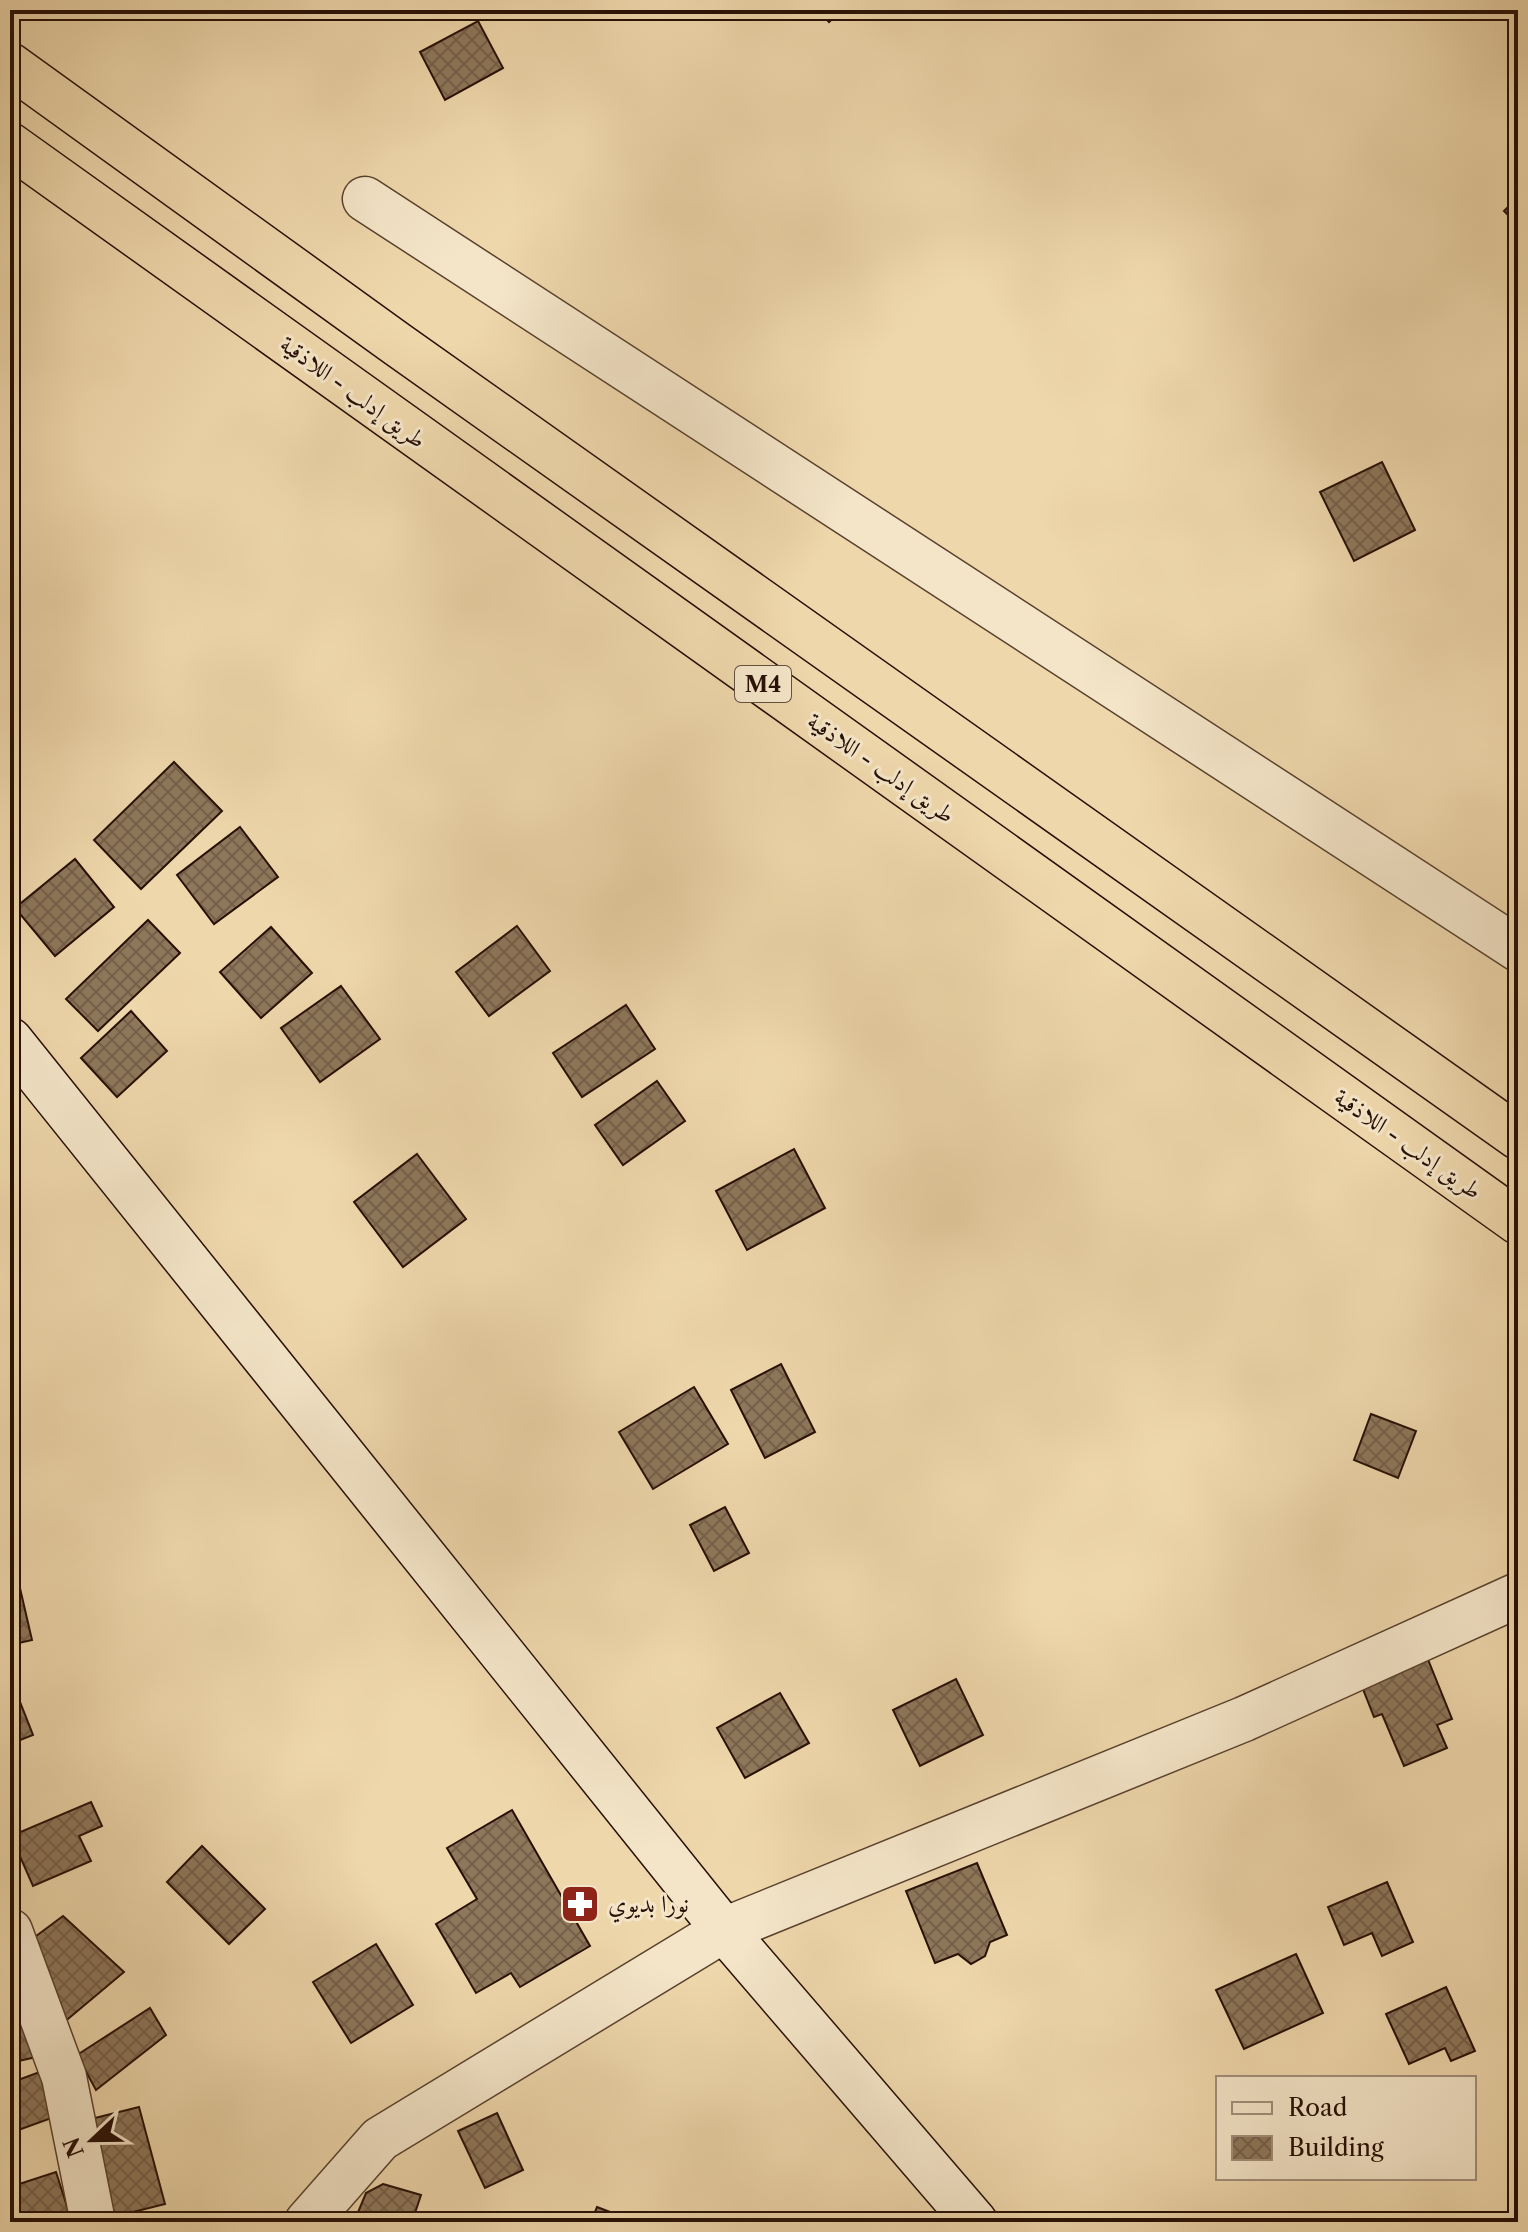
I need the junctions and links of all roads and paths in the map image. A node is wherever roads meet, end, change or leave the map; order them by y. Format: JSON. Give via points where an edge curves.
{"nodes":[{"id":1,"x":10,"y":65,"type":"edge"},
{"id":2,"x":10,"y":145,"type":"edge"},
{"id":3,"x":365,"y":199,"type":"dead end"},
{"id":4,"x":1518,"y":949,"type":"edge"},
{"id":5,"x":10,"y":1040,"type":"edge"},
{"id":6,"x":1518,"y":1137,"type":"edge"},
{"id":7,"x":1518,"y":1222,"type":"edge"},
{"id":8,"x":1518,"y":1595,"type":"edge"},
{"id":9,"x":724,"y":1930,"type":"junction"},
{"id":10,"x":10,"y":1931,"type":"edge"},
{"id":11,"x":93,"y":2222,"type":"edge"},
{"id":12,"x":307,"y":2222,"type":"edge"},
{"id":13,"x":975,"y":2222,"type":"edge"}],
"edges":[{"from":1,"to":6,"type":"highway","number":"M4"},
{"from":2,"to":7,"type":"highway","name":"طريق إدلب - اللاذقية","number":"M4"},
{"from":3,"to":4,"type":"street"},
{"from":5,"to":9,"type":"street"},
{"from":8,"to":9,"type":"street","via":[[1244,1719]]},
{"from":9,"to":12,"type":"street","via":[[380,2139]]},
{"from":9,"to":13,"type":"street"},
{"from":10,"to":11,"type":"street","via":[[64,2077]]}]}
